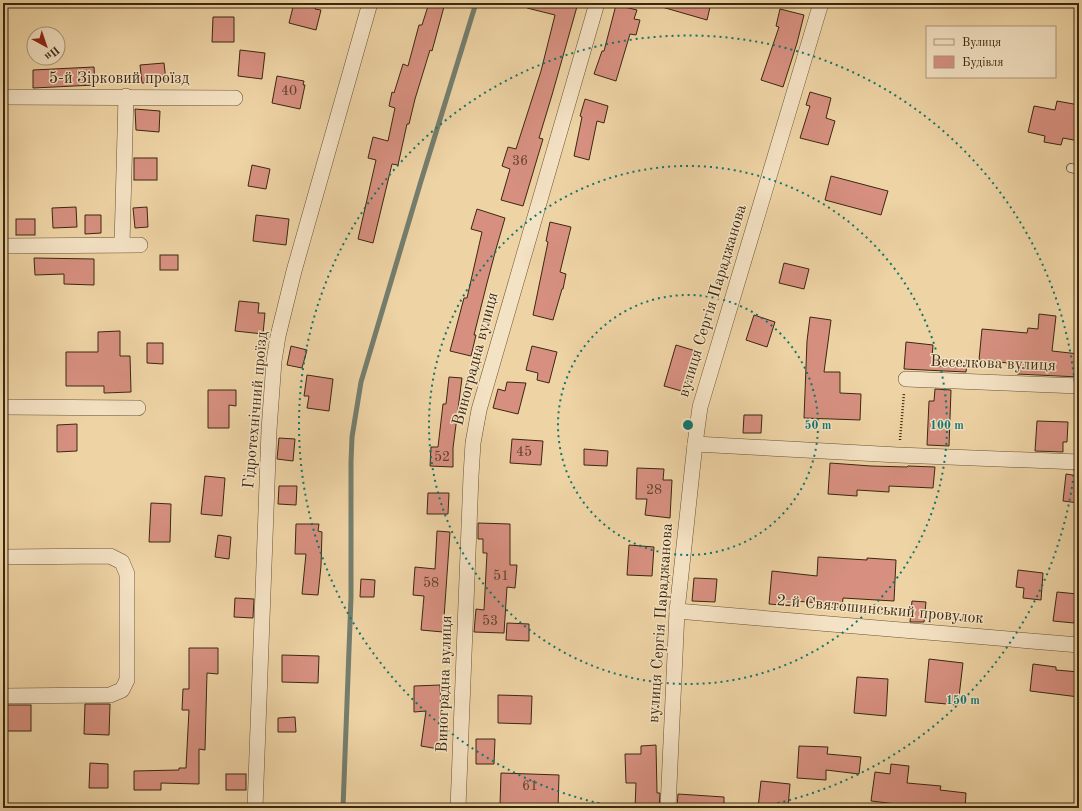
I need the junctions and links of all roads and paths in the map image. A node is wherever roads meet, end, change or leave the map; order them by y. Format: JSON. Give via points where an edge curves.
{"nodes":[{"id":1,"x":370,"y":3,"type":"edge"},
{"id":2,"x":597,"y":3,"type":"edge"},
{"id":3,"x":821,"y":3,"type":"edge"},
{"id":4,"x":126,"y":96,"type":"junction"},
{"id":5,"x":3,"y":97,"type":"edge"},
{"id":6,"x":235,"y":98,"type":"dead end"},
{"id":7,"x":122,"y":244,"type":"junction"},
{"id":8,"x":140,"y":245,"type":"dead end"},
{"id":9,"x":3,"y":246,"type":"edge"},
{"id":10,"x":906,"y":379,"type":"joint"},
{"id":11,"x":1079,"y":386,"type":"edge"},
{"id":12,"x":3,"y":407,"type":"edge"},
{"id":13,"x":138,"y":408,"type":"dead end"},
{"id":14,"x":695,"y":444,"type":"junction"},
{"id":15,"x":898,"y":455,"type":"junction"},
{"id":16,"x":1079,"y":462,"type":"edge"},
{"id":17,"x":3,"y":558,"type":"edge"},
{"id":18,"x":677,"y":611,"type":"junction"},
{"id":19,"x":1079,"y":645,"type":"edge"},
{"id":20,"x":3,"y":696,"type":"edge"},
{"id":21,"x":255,"y":808,"type":"edge"},
{"id":22,"x":458,"y":808,"type":"edge"},
{"id":23,"x":668,"y":808,"type":"edge"}],
"edges":[{"from":1,"to":21,"type":"street","name":"Гідротехнічний проїзд","via":[[294,271],[274,362],[269,430]]},
{"from":2,"to":22,"type":"street","name":"Виноградна вулиця","via":[[476,426],[471,476]]},
{"from":3,"to":14,"type":"street","name":"вулиця Сергія Параджанова","via":[[700,407]]},
{"from":4,"to":5,"type":"street","name":"5-й Зірковий проїзд"},
{"from":4,"to":6,"type":"street","name":"5-й Зірковий проїзд"},
{"from":4,"to":7,"type":"street"},
{"from":7,"to":8,"type":"street"},
{"from":7,"to":9,"type":"street"},
{"from":10,"to":11,"type":"street","name":"Веселкова вулиця"},
{"from":10,"to":15,"type":"path"},
{"from":12,"to":13,"type":"street"},
{"from":14,"to":15,"type":"street"},
{"from":14,"to":18,"type":"street","name":"вулиця Сергія Параджанова"},
{"from":15,"to":16,"type":"street"},
{"from":17,"to":20,"type":"street","via":[[110,556],[122,562],[127,574],[127,680],[122,690],[110,696]]},
{"from":18,"to":19,"type":"street","name":"2-й Святошинський провулок"},
{"from":18,"to":23,"type":"street","name":"вулиця Сергія Параджанова"}]}
